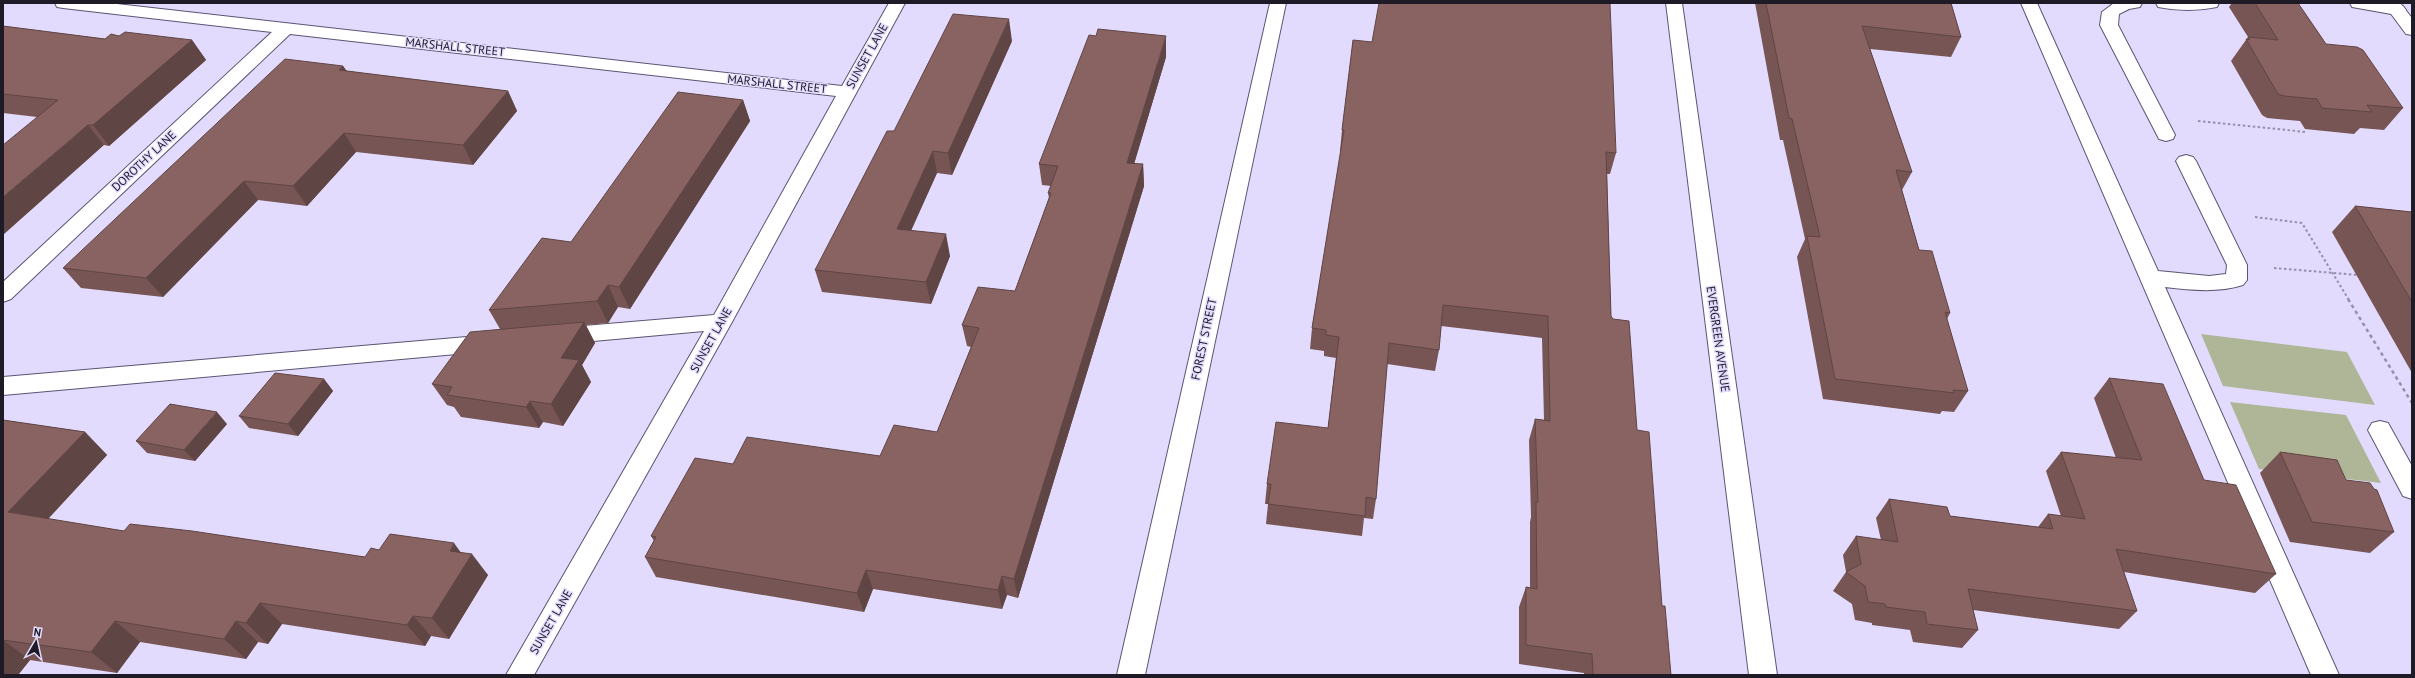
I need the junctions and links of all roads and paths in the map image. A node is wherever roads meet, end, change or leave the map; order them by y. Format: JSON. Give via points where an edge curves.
{"nodes":[{"id":1,"x":63,"y":3,"type":"edge"},
{"id":2,"x":897,"y":3,"type":"edge"},
{"id":3,"x":1278,"y":3,"type":"edge"},
{"id":4,"x":1674,"y":3,"type":"edge"},
{"id":5,"x":2029,"y":3,"type":"edge"},
{"id":6,"x":2134,"y":3,"type":"edge"},
{"id":7,"x":2164,"y":3,"type":"edge"},
{"id":8,"x":2211,"y":3,"type":"edge"},
{"id":9,"x":2358,"y":3,"type":"edge"},
{"id":10,"x":2394,"y":7,"type":"edge"},
{"id":11,"x":286,"y":28,"type":"junction"},
{"id":12,"x":2412,"y":30,"type":"edge"},
{"id":13,"x":848,"y":92,"type":"junction"},
{"id":14,"x":2222,"y":124,"type":"dead end"},
{"id":15,"x":2306,"y":132,"type":"dead end"},
{"id":16,"x":2166,"y":135,"type":"dead end"},
{"id":17,"x":2186,"y":161,"type":"dead end"},
{"id":18,"x":2211,"y":212,"type":"junction"},
{"id":19,"x":2237,"y":265,"type":"junction"},
{"id":20,"x":2333,"y":272,"type":"junction"},
{"id":21,"x":2364,"y":276,"type":"dead end"},
{"id":22,"x":2150,"y":278,"type":"junction"},
{"id":23,"x":3,"y":294,"type":"edge"},
{"id":24,"x":721,"y":322,"type":"junction"},
{"id":25,"x":542,"y":338,"type":"edge"},
{"id":26,"x":510,"y":341,"type":"edge"},
{"id":27,"x":3,"y":386,"type":"edge"},
{"id":28,"x":2412,"y":403,"type":"edge"},
{"id":29,"x":2380,"y":430,"type":"dead end"},
{"id":30,"x":2412,"y":489,"type":"edge"},
{"id":31,"x":520,"y":675,"type":"edge"},
{"id":32,"x":1130,"y":675,"type":"edge"},
{"id":33,"x":1763,"y":675,"type":"edge"},
{"id":34,"x":2325,"y":675,"type":"edge"}],
"edges":[{"from":1,"to":11,"type":"street","name":"MARSHALL STREET"},
{"from":2,"to":13,"type":"street","name":"SUNSET LANE"},
{"from":3,"to":32,"type":"street","name":"FOREST STREET"},
{"from":4,"to":33,"type":"street","name":"EVERGREEN AVENUE"},
{"from":5,"to":22,"type":"street"},
{"from":6,"to":16,"type":"street","via":[[2125,4],[2111,12],[2109,26]]},
{"from":7,"to":8,"type":"street","via":[[2199,6]]},
{"from":9,"to":10,"type":"street"},
{"from":10,"to":12,"type":"street"},
{"from":11,"to":13,"type":"street","name":"MARSHALL STREET"},
{"from":11,"to":23,"type":"street","name":"DOROTHY LANE"},
{"from":13,"to":24,"type":"street","name":"SUNSET LANE"},
{"from":14,"to":15,"type":"path"},
{"from":17,"to":18,"type":"street"},
{"from":18,"to":19,"type":"street"},
{"from":18,"to":20,"type":"path","via":[[2302,223]]},
{"from":19,"to":20,"type":"path"},
{"from":19,"to":22,"type":"street","via":[[2236,280],[2209,284]]},
{"from":20,"to":21,"type":"path"},
{"from":20,"to":28,"type":"path"},
{"from":22,"to":34,"type":"street"},
{"from":24,"to":25,"type":"street"},
{"from":24,"to":31,"type":"street","name":"SUNSET LANE"},
{"from":26,"to":27,"type":"street"},
{"from":29,"to":30,"type":"street"}]}
